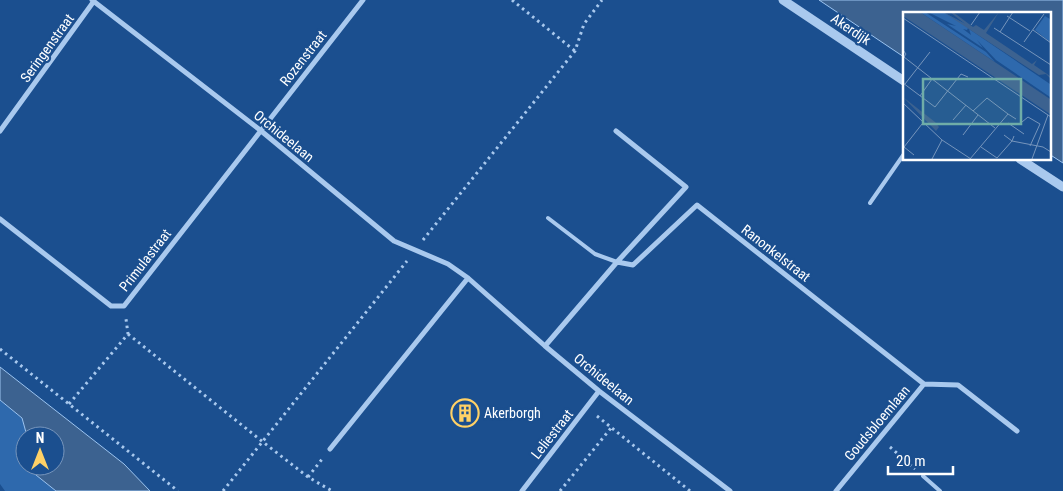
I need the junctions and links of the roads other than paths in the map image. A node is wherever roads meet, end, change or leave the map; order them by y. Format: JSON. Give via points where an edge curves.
{"nodes":[{"id":1,"x":363,"y":0,"type":"edge"},
{"id":2,"x":783,"y":0,"type":"edge"},
{"id":3,"x":93,"y":1,"type":"edge"},
{"id":4,"x":903,"y":79,"type":"edge"},
{"id":5,"x":260,"y":130,"type":"junction"},
{"id":6,"x":0,"y":131,"type":"edge"},
{"id":7,"x":616,"y":131,"type":"dead end"},
{"id":8,"x":903,"y":155,"type":"edge"},
{"id":9,"x":1022,"y":160,"type":"edge"},
{"id":10,"x":1063,"y":187,"type":"edge"},
{"id":11,"x":870,"y":202,"type":"dead end"},
{"id":12,"x":0,"y":218,"type":"edge"},
{"id":13,"x":548,"y":218,"type":"dead end"},
{"id":14,"x":617,"y":262,"type":"junction"},
{"id":15,"x":468,"y":278,"type":"junction"},
{"id":16,"x":545,"y":346,"type":"junction"},
{"id":17,"x":924,"y":384,"type":"junction"},
{"id":18,"x":600,"y":391,"type":"junction"},
{"id":19,"x":1017,"y":431,"type":"dead end"},
{"id":20,"x":330,"y":450,"type":"road end"},
{"id":21,"x":923,"y":476,"type":"road end"},
{"id":22,"x":522,"y":491,"type":"edge"},
{"id":23,"x":730,"y":491,"type":"edge"},
{"id":24,"x":836,"y":491,"type":"edge"},
{"id":25,"x":940,"y":491,"type":"edge"}],
"edges":[{"from":1,"to":5,"type":"street","name":"Rozenstraat"},
{"from":2,"to":4,"type":"street","name":"Akerdijk"},
{"from":3,"to":5,"type":"street","name":"Orchideelaan"},
{"from":3,"to":6,"type":"street","name":"Seringenstraat"},
{"from":5,"to":12,"type":"street","name":"Primulastraat","via":[[124,306],[111,306]]},
{"from":5,"to":15,"type":"street","name":"Orchideelaan","via":[[394,241],[448,264]]},
{"from":7,"to":14,"type":"street","via":[[686,187]]},
{"from":8,"to":11,"type":"lane"},
{"from":9,"to":10,"type":"street"},
{"from":13,"to":14,"type":"lane","via":[[596,254]]},
{"from":14,"to":16,"type":"street"},
{"from":14,"to":17,"type":"street","name":"Ranonkelstraat","via":[[633,265],[697,205]]},
{"from":15,"to":16,"type":"street","name":"Orchideelaan"},
{"from":15,"to":20,"type":"street"},
{"from":16,"to":18,"type":"street","name":"Orchideelaan"},
{"from":17,"to":19,"type":"street","name":"Goudsbloemlaan","via":[[958,385]]},
{"from":17,"to":24,"type":"street","name":"Goudsbloemlaan"},
{"from":18,"to":22,"type":"street","name":"Leliestraat"},
{"from":18,"to":23,"type":"street","name":"Orchideelaan"},
{"from":21,"to":25,"type":"lane"}]}
